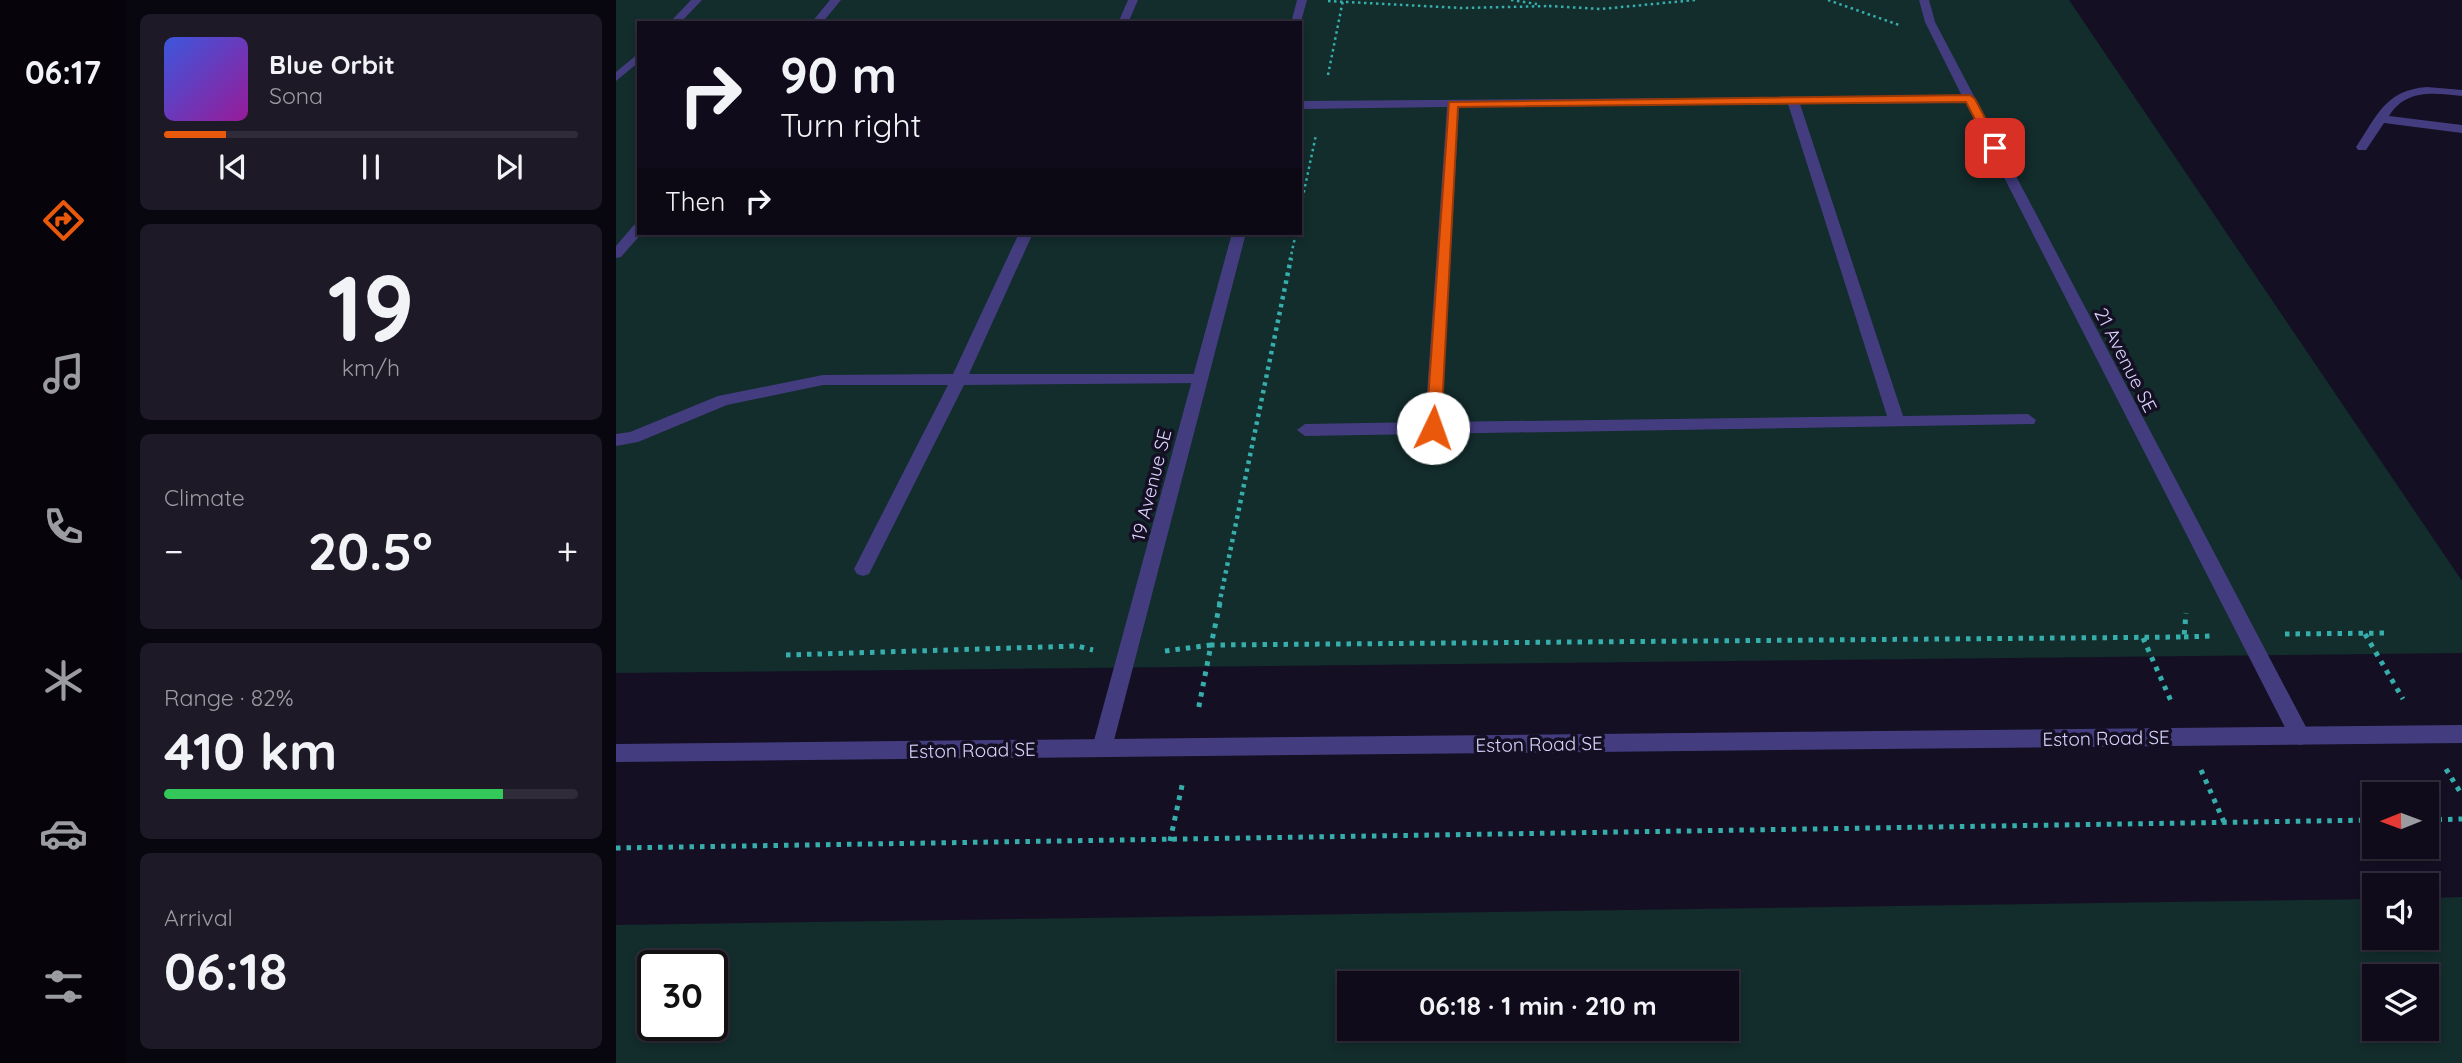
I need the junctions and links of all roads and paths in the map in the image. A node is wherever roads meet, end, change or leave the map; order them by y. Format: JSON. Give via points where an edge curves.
{"nodes":[{"id":1,"x":697,"y":0,"type":"edge"},
{"id":2,"x":836,"y":0,"type":"edge"},
{"id":3,"x":1133,"y":0,"type":"edge"},
{"id":4,"x":1302,"y":0,"type":"edge"},
{"id":5,"x":1511,"y":0,"type":"edge"},
{"id":6,"x":1695,"y":0,"type":"edge"},
{"id":7,"x":1828,"y":0,"type":"edge"},
{"id":8,"x":1924,"y":0,"type":"edge"},
{"id":9,"x":1324,"y":1,"type":"edge"},
{"id":10,"x":1551,"y":6,"type":"junction"},
{"id":11,"x":676,"y":21,"type":"edge"},
{"id":12,"x":818,"y":21,"type":"edge"},
{"id":13,"x":1124,"y":21,"type":"edge"},
{"id":14,"x":1297,"y":21,"type":"edge"},
{"id":15,"x":1906,"y":27,"type":"dead end"},
{"id":16,"x":637,"y":58,"type":"edge"},
{"id":17,"x":616,"y":78,"type":"edge"},
{"id":18,"x":2462,"y":93,"type":"edge"},
{"id":19,"x":1970,"y":99,"type":"junction"},
{"id":20,"x":1793,"y":100,"type":"junction"},
{"id":21,"x":1453,"y":104,"type":"junction"},
{"id":22,"x":1302,"y":105,"type":"edge"},
{"id":23,"x":2381,"y":119,"type":"junction"},
{"id":24,"x":2462,"y":129,"type":"edge"},
{"id":25,"x":2362,"y":147,"type":"dead end"},
{"id":26,"x":637,"y":230,"type":"edge"},
{"id":27,"x":1025,"y":235,"type":"edge"},
{"id":28,"x":1239,"y":235,"type":"edge"},
{"id":29,"x":1296,"y":235,"type":"edge"},
{"id":30,"x":616,"y":254,"type":"edge"},
{"id":31,"x":959,"y":379,"type":"junction"},
{"id":32,"x":1200,"y":379,"type":"junction"},
{"id":33,"x":2028,"y":420,"type":"dead end"},
{"id":34,"x":1897,"y":422,"type":"junction"},
{"id":35,"x":1433,"y":428,"type":"junction"},
{"id":36,"x":1305,"y":429,"type":"dead end"},
{"id":37,"x":616,"y":440,"type":"edge"},
{"id":38,"x":863,"y":569,"type":"dead end"},
{"id":39,"x":2186,"y":613,"type":"dead end"},
{"id":40,"x":2389,"y":633,"type":"dead end"},
{"id":41,"x":2313,"y":634,"type":"dead end"},
{"id":42,"x":2364,"y":634,"type":"junction"},
{"id":43,"x":2143,"y":638,"type":"junction"},
{"id":44,"x":1211,"y":645,"type":"junction"},
{"id":45,"x":1077,"y":646,"type":"dead end"},
{"id":46,"x":786,"y":655,"type":"dead end"},
{"id":47,"x":2383,"y":666,"type":"dead end"},
{"id":48,"x":2156,"y":668,"type":"dead end"},
{"id":49,"x":1204,"y":682,"type":"dead end"},
{"id":50,"x":2462,"y":734,"type":"edge"},
{"id":51,"x":2300,"y":736,"type":"junction"},
{"id":52,"x":1102,"y":748,"type":"junction"},
{"id":53,"x":616,"y":753,"type":"edge"},
{"id":54,"x":2211,"y":794,"type":"dead end"},
{"id":55,"x":1176,"y":811,"type":"dead end"},
{"id":56,"x":2440,"y":820,"type":"edge"},
{"id":57,"x":2462,"y":820,"type":"edge"},
{"id":58,"x":2362,"y":821,"type":"edge"},
{"id":59,"x":2224,"y":822,"type":"junction"},
{"id":60,"x":1170,"y":841,"type":"junction"},
{"id":61,"x":616,"y":848,"type":"edge"}],
"edges":[{"from":1,"to":11,"type":"street"},
{"from":2,"to":12,"type":"street"},
{"from":3,"to":13,"type":"street"},
{"from":4,"to":14,"type":"street"},
{"from":5,"to":10,"type":"path"},
{"from":6,"to":10,"type":"path","via":[[1601,9]]},
{"from":7,"to":15,"type":"path"},
{"from":8,"to":19,"type":"street","name":"21 Avenue SE","via":[[1930,22]]},
{"from":9,"to":10,"type":"path","via":[[1461,8]]},
{"from":16,"to":17,"type":"street"},
{"from":18,"to":23,"type":"street","via":[[2413,93],[2395,99]]},
{"from":19,"to":20,"type":"street"},
{"from":19,"to":51,"type":"street","name":"21 Avenue SE"},
{"from":20,"to":21,"type":"street"},
{"from":20,"to":34,"type":"street"},
{"from":21,"to":22,"type":"street"},
{"from":21,"to":35,"type":"street"},
{"from":23,"to":24,"type":"street"},
{"from":23,"to":25,"type":"street"},
{"from":26,"to":30,"type":"street"},
{"from":27,"to":31,"type":"street"},
{"from":28,"to":32,"type":"street","name":"19 Avenue SE"},
{"from":29,"to":44,"type":"path"},
{"from":31,"to":32,"type":"street"},
{"from":31,"to":37,"type":"street","via":[[823,380],[724,400],[632,438]]},
{"from":31,"to":38,"type":"street"},
{"from":32,"to":52,"type":"street","name":"19 Avenue SE"},
{"from":33,"to":34,"type":"street"},
{"from":34,"to":35,"type":"street"},
{"from":35,"to":36,"type":"street"},
{"from":39,"to":43,"type":"path","via":[[2184,637]]},
{"from":40,"to":42,"type":"path"},
{"from":41,"to":42,"type":"path"},
{"from":42,"to":47,"type":"path"},
{"from":43,"to":44,"type":"path"},
{"from":43,"to":48,"type":"path"},
{"from":44,"to":49,"type":"path"},
{"from":45,"to":46,"type":"path"},
{"from":50,"to":51,"type":"street","name":"Eston Road SE"},
{"from":51,"to":52,"type":"street","name":"Eston Road SE"},
{"from":52,"to":53,"type":"street","name":"Eston Road SE"},
{"from":54,"to":59,"type":"path"},
{"from":55,"to":60,"type":"path"},
{"from":56,"to":57,"type":"path"},
{"from":58,"to":59,"type":"path"},
{"from":59,"to":60,"type":"path"},
{"from":60,"to":61,"type":"path"}]}
